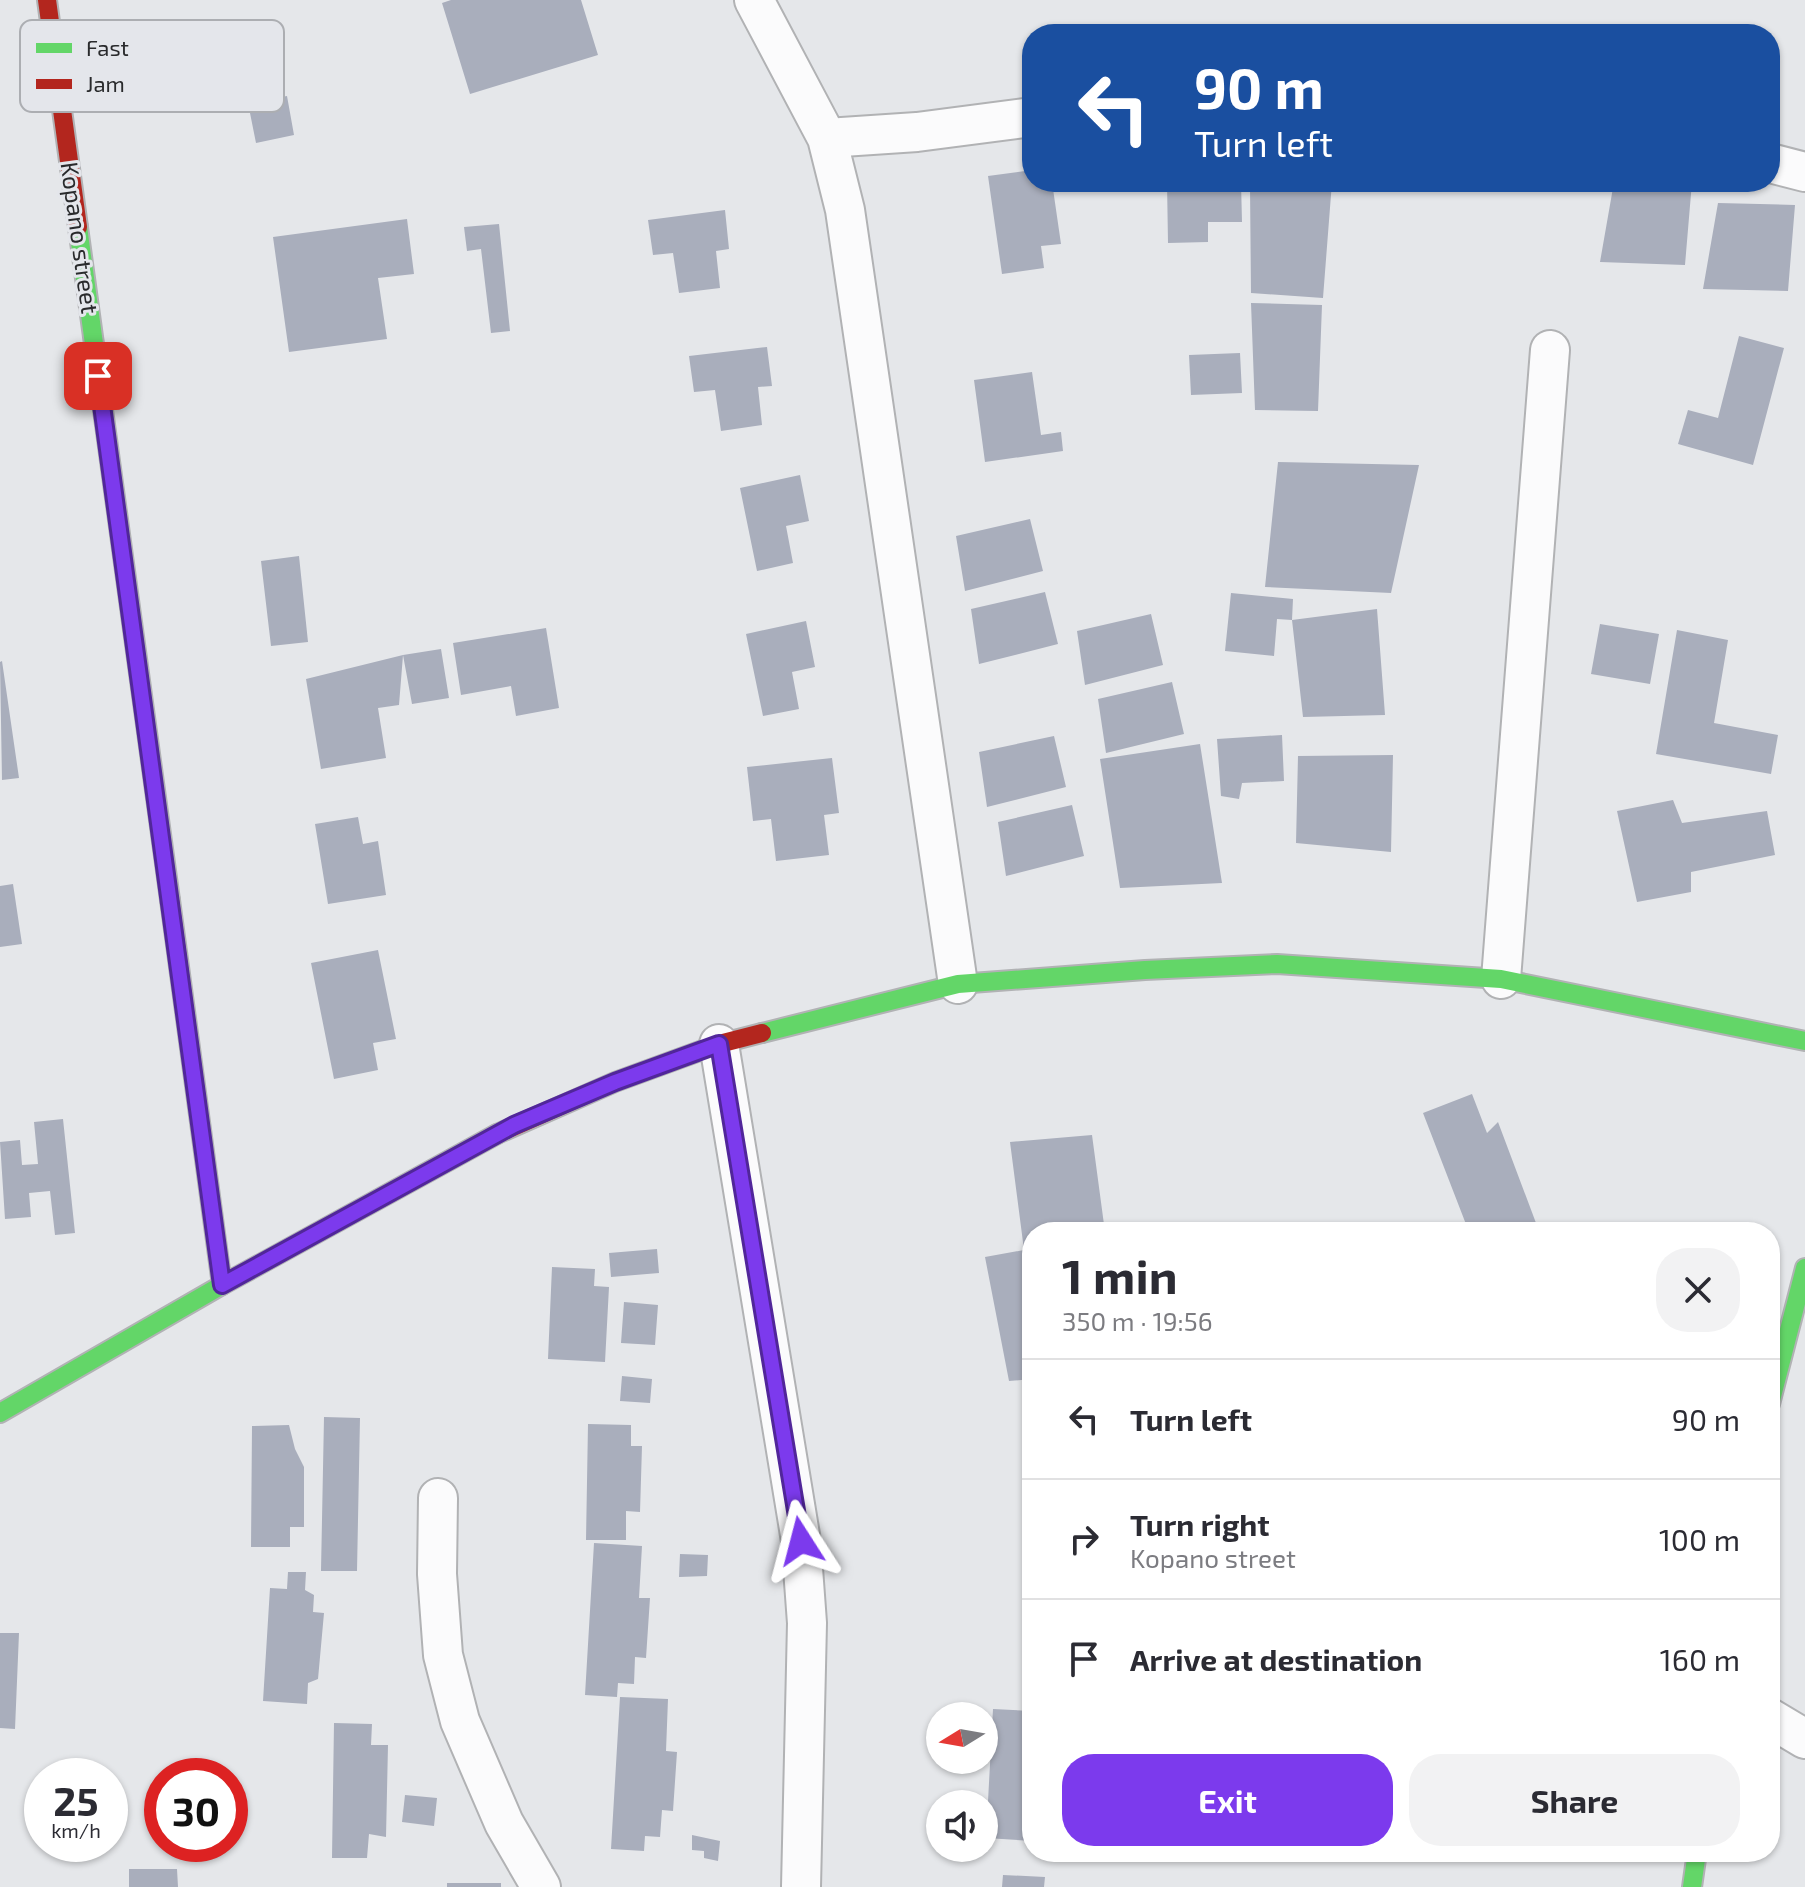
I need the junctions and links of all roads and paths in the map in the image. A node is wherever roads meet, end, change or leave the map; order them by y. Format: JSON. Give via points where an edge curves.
{"nodes":[{"id":1,"x":47,"y":0,"type":"edge"},
{"id":2,"x":754,"y":0,"type":"edge"},
{"id":3,"x":50,"y":20,"type":"edge"},
{"id":4,"x":62,"y":112,"type":"edge"},
{"id":5,"x":1022,"y":118,"type":"edge"},
{"id":6,"x":827,"y":138,"type":"junction"},
{"id":7,"x":1780,"y":166,"type":"edge"},
{"id":8,"x":1805,"y":172,"type":"edge"},
{"id":9,"x":1550,"y":350,"type":"dead end"},
{"id":10,"x":1501,"y":979,"type":"junction"},
{"id":11,"x":958,"y":984,"type":"junction"},
{"id":12,"x":1805,"y":1041,"type":"edge"},
{"id":13,"x":719,"y":1044,"type":"junction"},
{"id":14,"x":1805,"y":1268,"type":"edge"},
{"id":15,"x":222,"y":1285,"type":"junction"},
{"id":16,"x":1780,"y":1365,"type":"edge"},
{"id":17,"x":0,"y":1413,"type":"edge"},
{"id":18,"x":438,"y":1498,"type":"dead end"},
{"id":19,"x":1780,"y":1724,"type":"edge"},
{"id":20,"x":1805,"y":1739,"type":"edge"},
{"id":21,"x":1696,"y":1862,"type":"edge"},
{"id":22,"x":541,"y":1887,"type":"edge"},
{"id":23,"x":801,"y":1887,"type":"edge"},
{"id":24,"x":1692,"y":1887,"type":"edge"}],
"edges":[{"from":1,"to":3,"type":"street","name":"Kopano street"},
{"from":2,"to":6,"type":"street"},
{"from":4,"to":15,"type":"street","name":"Kopano street"},
{"from":5,"to":6,"type":"street"},
{"from":6,"to":11,"type":"street","via":[[845,210]]},
{"from":7,"to":8,"type":"street"},
{"from":9,"to":10,"type":"street"},
{"from":10,"to":11,"type":"street","via":[[1277,964]]},
{"from":10,"to":12,"type":"street"},
{"from":11,"to":13,"type":"street"},
{"from":13,"to":15,"type":"street","via":[[514,1125]]},
{"from":13,"to":23,"type":"street","via":[[801,1541],[807,1623]]},
{"from":14,"to":16,"type":"street"},
{"from":15,"to":17,"type":"street"},
{"from":18,"to":22,"type":"street","via":[[443,1655],[460,1721],[504,1823]]},
{"from":19,"to":20,"type":"street"},
{"from":21,"to":24,"type":"street"}]}
